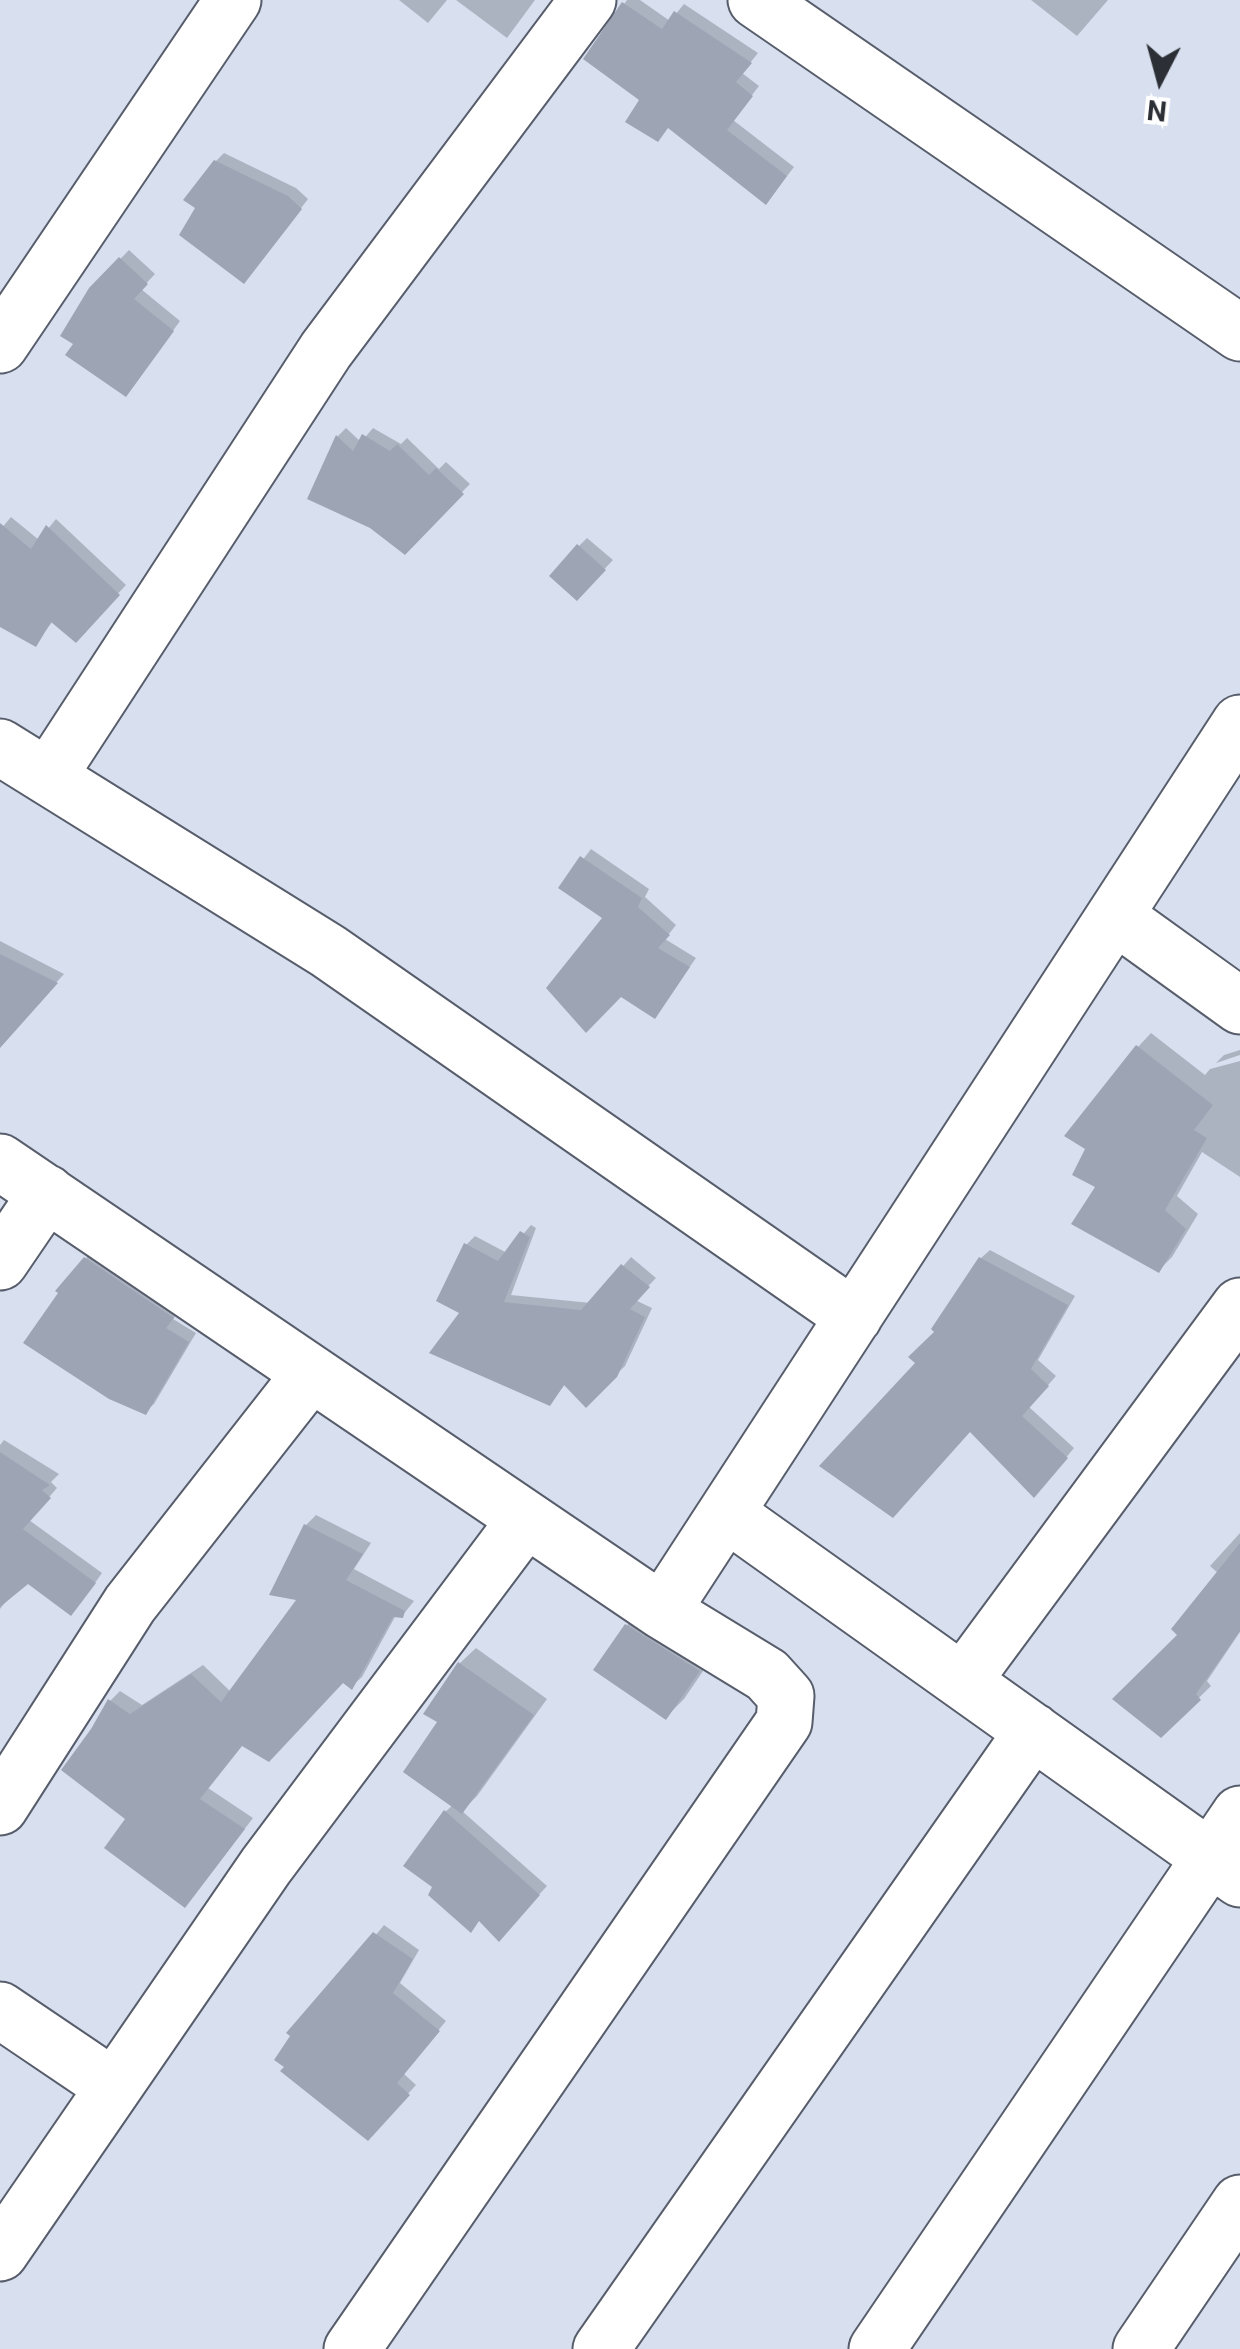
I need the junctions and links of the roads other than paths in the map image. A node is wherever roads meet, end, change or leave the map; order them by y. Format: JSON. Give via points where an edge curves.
{"nodes":[{"id":1,"x":233,"y":0,"type":"edge"},
{"id":2,"x":588,"y":0,"type":"edge"},
{"id":3,"x":756,"y":0,"type":"edge"},
{"id":4,"x":1240,"y":333,"type":"edge"},
{"id":5,"x":0,"y":345,"type":"edge"},
{"id":6,"x":1240,"y":723,"type":"edge"},
{"id":7,"x":0,"y":748,"type":"edge"},
{"id":8,"x":48,"y":777,"type":"junction"},
{"id":9,"x":1115,"y":916,"type":"junction"},
{"id":10,"x":1240,"y":1006,"type":"edge"},
{"id":11,"x":0,"y":1162,"type":"edge"},
{"id":12,"x":47,"y":1194,"type":"junction"},
{"id":13,"x":0,"y":1262,"type":"edge"},
{"id":14,"x":1240,"y":1306,"type":"edge"},
{"id":15,"x":854,"y":1317,"type":"junction"},
{"id":16,"x":311,"y":1372,"type":"junction"},
{"id":17,"x":726,"y":1513,"type":"junction"},
{"id":18,"x":526,"y":1519,"type":"junction"},
{"id":19,"x":662,"y":1611,"type":"junction"},
{"id":20,"x":963,"y":1681,"type":"junction"},
{"id":21,"x":1033,"y":1731,"type":"junction"},
{"id":22,"x":0,"y":1807,"type":"edge"},
{"id":23,"x":1230,"y":1850,"type":"edge"},
{"id":24,"x":0,"y":2010,"type":"edge"},
{"id":25,"x":114,"y":2087,"type":"junction"},
{"id":26,"x":1240,"y":2203,"type":"edge"},
{"id":27,"x":0,"y":2253,"type":"edge"},
{"id":28,"x":352,"y":2349,"type":"edge"},
{"id":29,"x":601,"y":2349,"type":"edge"},
{"id":30,"x":877,"y":2349,"type":"edge"},
{"id":31,"x":1140,"y":2349,"type":"edge"}],
"edges":[{"from":1,"to":5,"type":"street"},
{"from":2,"to":8,"type":"street","via":[[326,350]]},
{"from":3,"to":4,"type":"street"},
{"from":6,"to":9,"type":"street"},
{"from":7,"to":8,"type":"street"},
{"from":8,"to":15,"type":"street","via":[[328,951]]},
{"from":9,"to":10,"type":"street"},
{"from":9,"to":15,"type":"street"},
{"from":11,"to":12,"type":"street"},
{"from":12,"to":13,"type":"street"},
{"from":12,"to":16,"type":"street"},
{"from":14,"to":20,"type":"street"},
{"from":15,"to":17,"type":"street"},
{"from":16,"to":18,"type":"street"},
{"from":16,"to":22,"type":"street","via":[[130,1604]]},
{"from":17,"to":19,"type":"street"},
{"from":17,"to":20,"type":"street"},
{"from":18,"to":19,"type":"street"},
{"from":18,"to":25,"type":"street","via":[[266,1866]]},
{"from":19,"to":28,"type":"street","via":[[767,1675],[786,1696],[784,1722]]},
{"from":20,"to":21,"type":"street"},
{"from":21,"to":23,"type":"street"},
{"from":21,"to":29,"type":"street"},
{"from":23,"to":30,"type":"street"},
{"from":24,"to":25,"type":"street"},
{"from":25,"to":27,"type":"street"},
{"from":26,"to":31,"type":"street"}]}
